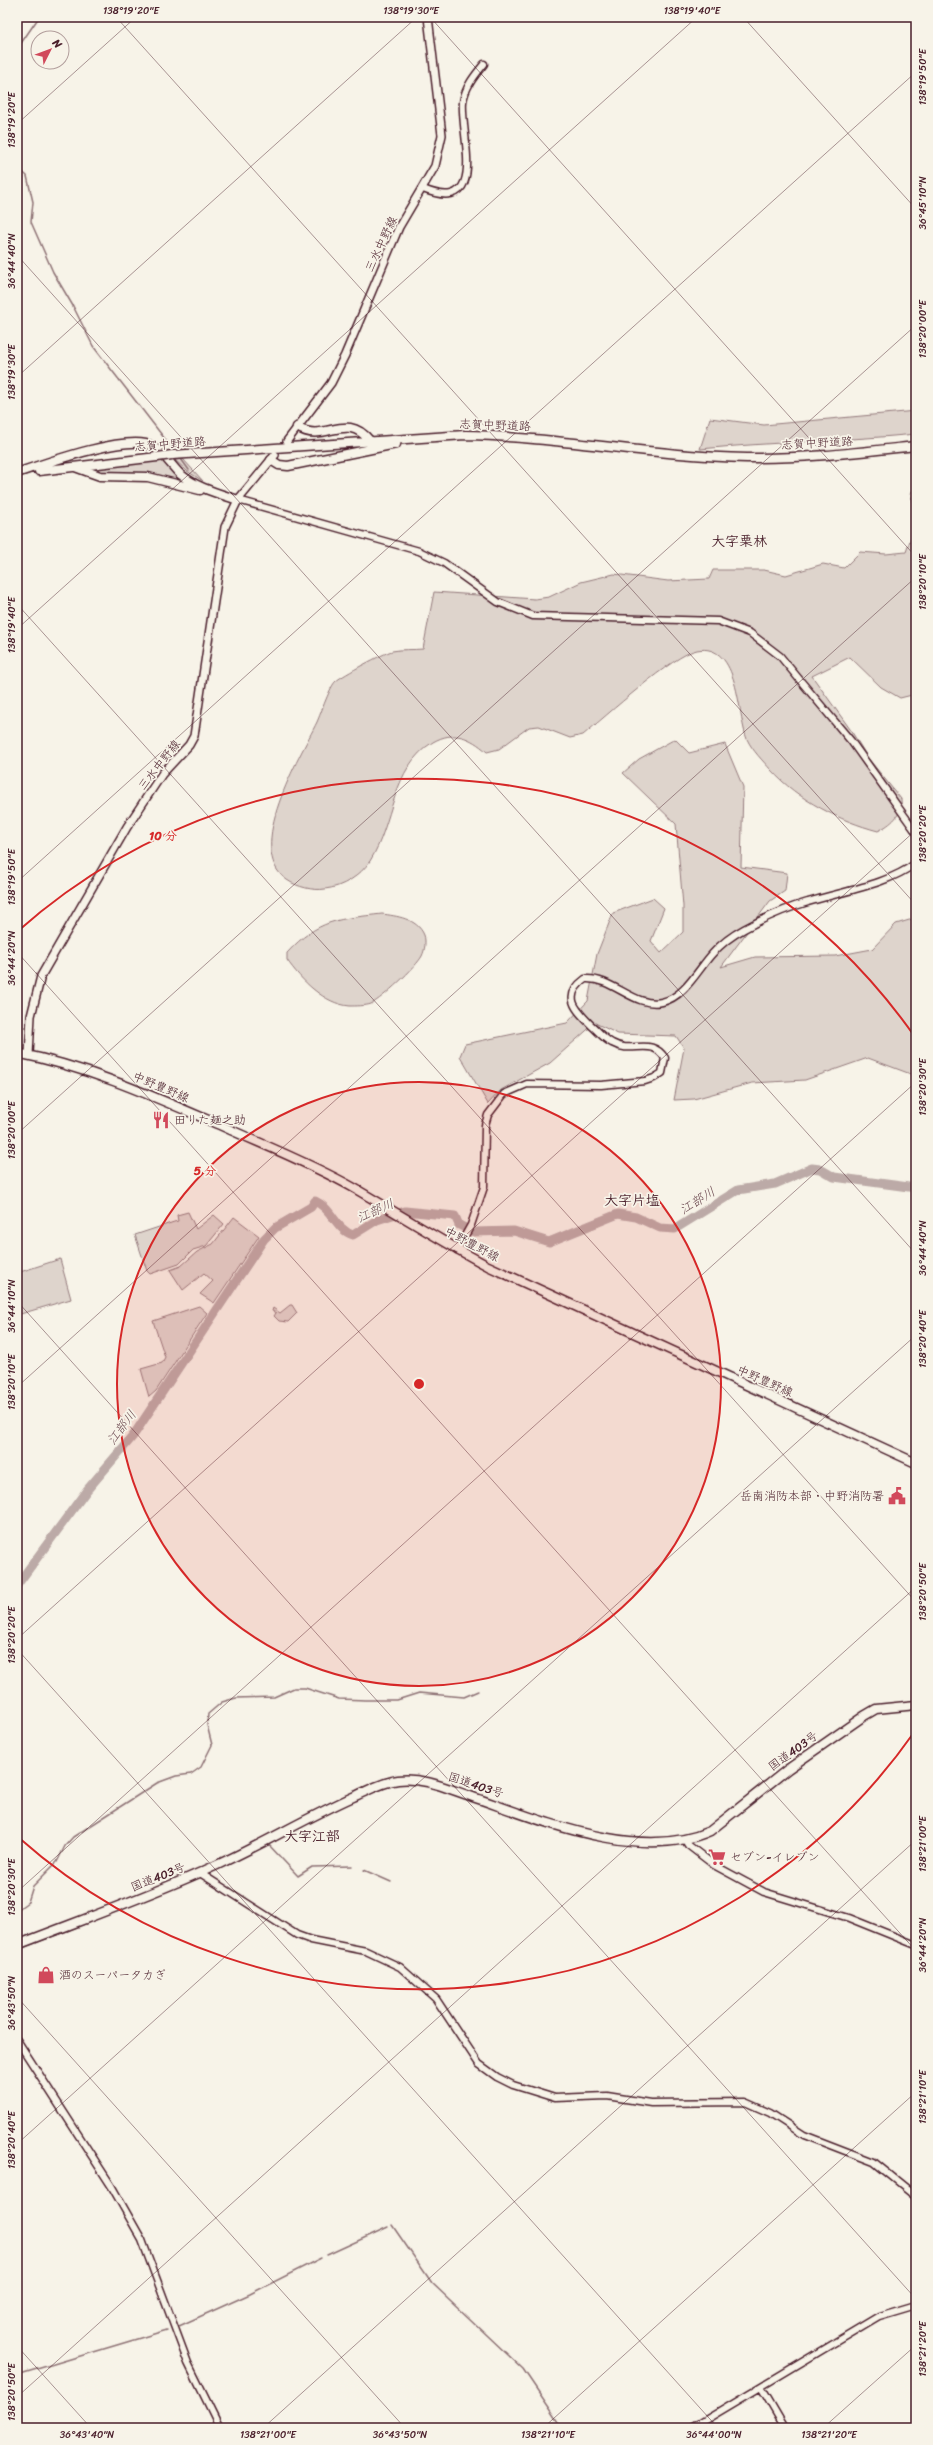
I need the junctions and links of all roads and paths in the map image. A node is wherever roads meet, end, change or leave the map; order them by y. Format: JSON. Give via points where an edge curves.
{"nodes":[{"id":1,"x":428,"y":17,"type":"edge"},
{"id":2,"x":484,"y":64,"type":"dead end"},
{"id":3,"x":423,"y":189,"type":"junction"},
{"id":4,"x":298,"y":427,"type":"junction"},
{"id":5,"x":422,"y":438,"type":"junction"},
{"id":6,"x":287,"y":441,"type":"dead end"},
{"id":7,"x":370,"y":441,"type":"junction"},
{"id":8,"x":916,"y":446,"type":"edge"},
{"id":9,"x":273,"y":458,"type":"joint"},
{"id":10,"x":73,"y":466,"type":"junction"},
{"id":11,"x":17,"y":474,"type":"edge"},
{"id":12,"x":207,"y":490,"type":"junction"},
{"id":13,"x":238,"y":500,"type":"junction"},
{"id":14,"x":916,"y":832,"type":"edge"},
{"id":15,"x":916,"y":863,"type":"edge"},
{"id":16,"x":17,"y":1052,"type":"edge"},
{"id":17,"x":29,"y":1055,"type":"junction"},
{"id":18,"x":457,"y":1250,"type":"junction"},
{"id":19,"x":916,"y":1463,"type":"edge"},
{"id":20,"x":916,"y":1705,"type":"edge"},
{"id":21,"x":685,"y":1840,"type":"junction"},
{"id":22,"x":200,"y":1873,"type":"junction"},
{"id":23,"x":17,"y":1945,"type":"edge"},
{"id":24,"x":916,"y":1945,"type":"edge"},
{"id":25,"x":17,"y":2040,"type":"edge"},
{"id":26,"x":916,"y":2196,"type":"edge"},
{"id":27,"x":916,"y":2305,"type":"edge"},
{"id":28,"x":761,"y":2387,"type":"junction"},
{"id":29,"x":220,"y":2428,"type":"edge"},
{"id":30,"x":692,"y":2428,"type":"edge"},
{"id":31,"x":785,"y":2428,"type":"edge"}],
"edges":[{"from":1,"to":3,"type":"main road","name":"三水中野線","via":[[442,135],[435,166]]},
{"from":2,"to":3,"type":"street","via":[[469,84],[463,100],[468,161],[466,181],[456,192],[448,196]]},
{"from":3,"to":4,"type":"main road","name":"三水中野線","via":[[399,227],[331,383]]},
{"from":4,"to":6,"type":"main road","name":"三水中野線"},
{"from":4,"to":7,"type":"main road","via":[[311,434],[351,426],[362,432]]},
{"from":5,"to":7,"type":"main road","name":"志賀中野道路"},
{"from":5,"to":8,"type":"main road","name":"志賀中野道路","via":[[508,436],[746,458],[841,455]]},
{"from":5,"to":9,"type":"main road","via":[[293,465],[283,466]]},
{"from":7,"to":10,"type":"main road","name":"志賀中野道路","bridge":true,"via":[[157,456]]},
{"from":9,"to":13,"type":"main road","name":"三水中野線"},
{"from":10,"to":11,"type":"main road"},
{"from":10,"to":12,"type":"main road","via":[[100,476],[148,477]]},
{"from":11,"to":12,"type":"main road","via":[[95,450],[135,442],[153,447],[185,478]]},
{"from":12,"to":13,"type":"main road"},
{"from":13,"to":14,"type":"street","via":[[420,552],[444,563],[498,602],[533,616],[718,621],[750,633],[780,656],[800,679],[851,741]]},
{"from":13,"to":17,"type":"main road","name":"三水中野線","via":[[225,527],[194,736],[162,774],[127,828],[41,976],[31,1016]]},
{"from":15,"to":18,"type":"street","via":[[879,881],[807,902],[745,929],[714,952],[672,999],[646,1002],[601,980],[585,979],[578,984],[573,990],[572,999],[576,1009],[611,1043],[627,1049],[652,1047],[660,1052],[665,1062],[662,1073],[645,1081],[601,1085],[527,1084],[504,1094],[493,1106],[487,1120],[484,1186],[471,1225]]},
{"from":16,"to":17,"type":"main road","name":"中野豊野線"},
{"from":17,"to":18,"type":"main road","name":"中野豊野線","via":[[136,1088],[303,1162],[354,1187]]},
{"from":18,"to":19,"type":"main road","name":"中野豊野線","via":[[751,1389]]},
{"from":20,"to":21,"type":"main road","name":"国道403号","via":[[876,1709],[864,1716],[801,1759],[710,1831]]},
{"from":21,"to":22,"type":"main road","name":"国道403号","via":[[610,1840],[423,1780],[409,1779],[388,1782],[340,1803]]},
{"from":21,"to":24,"type":"street","via":[[714,1866],[764,1892],[849,1918]]},
{"from":22,"to":23,"type":"main road","name":"国道403号"},
{"from":22,"to":26,"type":"street","via":[[297,1935],[366,1951],[400,1968],[436,1999],[480,2064],[496,2077],[513,2085],[555,2098],[607,2096],[651,2103],[745,2102],[770,2113],[804,2135],[874,2162]]},
{"from":25,"to":29,"type":"street","via":[[112,2186],[142,2240],[188,2363]]},
{"from":27,"to":28,"type":"street","via":[[880,2316]]},
{"from":28,"to":30,"type":"street"},
{"from":28,"to":31,"type":"street"}]}
